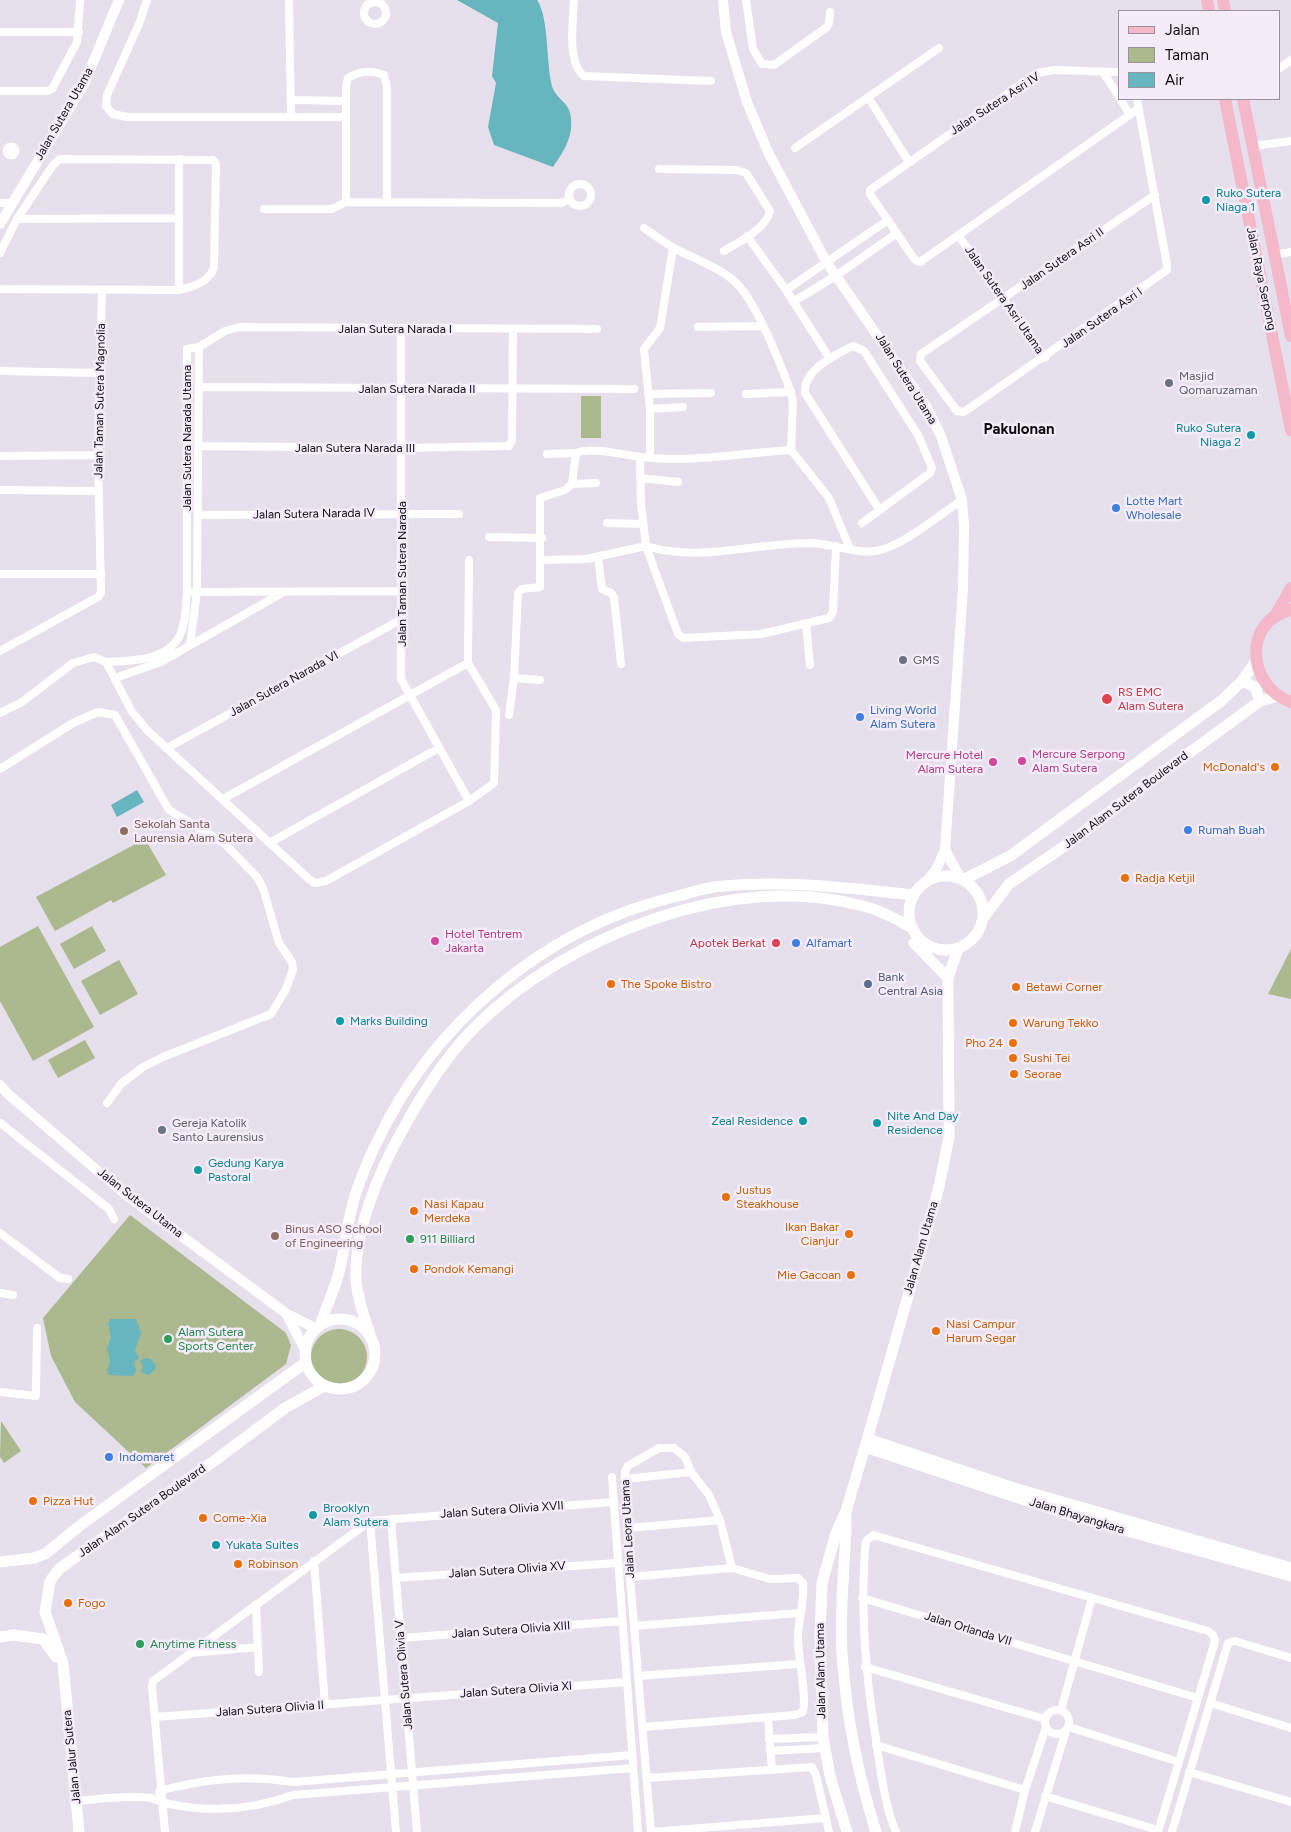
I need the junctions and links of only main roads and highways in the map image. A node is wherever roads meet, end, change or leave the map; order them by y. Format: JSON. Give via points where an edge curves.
{"nodes":[{"id":1,"x":1225,"y":100,"type":"edge"},
{"id":2,"x":1243,"y":100,"type":"edge"},
{"id":3,"x":1291,"y":336,"type":"edge"},
{"id":4,"x":1291,"y":430,"type":"edge"},
{"id":5,"x":1291,"y":588,"type":"edge"},
{"id":6,"x":1291,"y":610,"type":"edge"},
{"id":7,"x":1274,"y":618,"type":"junction"},
{"id":8,"x":1256,"y":661,"type":"junction"},
{"id":9,"x":1242,"y":681,"type":"junction"},
{"id":10,"x":1278,"y":696,"type":"junction"},
{"id":11,"x":1260,"y":701,"type":"junction"},
{"id":12,"x":1291,"y":702,"type":"edge"},
{"id":13,"x":962,"y":880,"type":"junction"},
{"id":14,"x":914,"y":895,"type":"junction"},
{"id":15,"x":890,"y":916,"type":"junction"},
{"id":16,"x":984,"y":917,"type":"junction"},
{"id":17,"x":912,"y":928,"type":"junction"},
{"id":18,"x":958,"y":949,"type":"junction"},
{"id":19,"x":948,"y":978,"type":"junction"},
{"id":20,"x":318,"y":1326,"type":"junction"},
{"id":21,"x":370,"y":1334,"type":"junction"},
{"id":22,"x":305,"y":1363,"type":"junction"},
{"id":23,"x":285,"y":1378,"type":"junction"},
{"id":24,"x":324,"y":1386,"type":"junction"},
{"id":25,"x":295,"y":1401,"type":"junction"},
{"id":26,"x":867,"y":1443,"type":"junction"},
{"id":27,"x":846,"y":1511,"type":"junction"},
{"id":28,"x":0,"y":1555,"type":"edge"},
{"id":29,"x":34,"y":1558,"type":"junction"},
{"id":30,"x":0,"y":1562,"type":"edge"},
{"id":31,"x":1291,"y":1568,"type":"edge"},
{"id":32,"x":1291,"y":1576,"type":"edge"},
{"id":33,"x":0,"y":1637,"type":"edge"},
{"id":34,"x":66,"y":1682,"type":"joint"},
{"id":35,"x":66,"y":1697,"type":"junction"},
{"id":36,"x":79,"y":1832,"type":"edge"},
{"id":37,"x":847,"y":1832,"type":"edge"},
{"id":38,"x":876,"y":1832,"type":"edge"}],
"edges":[{"from":1,"to":4,"type":"main road","name":"Jalan Raya Serpong"},
{"from":2,"to":3,"type":"main road","name":"Jalan Raya Serpong"},
{"from":5,"to":7,"type":"main road"},
{"from":6,"to":7,"type":"main road"},
{"from":7,"to":8,"type":"main road","via":[[1259,637]]},
{"from":8,"to":9,"type":"main road","name":"Jalan Alam Sutera Boulevard"},
{"from":8,"to":10,"type":"main road","via":[[1263,681]]},
{"from":9,"to":11,"type":"main road","via":[[1255,687]]},
{"from":9,"to":13,"type":"main road","name":"Jalan Alam Sutera Boulevard","via":[[1221,701],[1010,856]]},
{"from":10,"to":11,"type":"main road","name":"Jalan Alam Sutera Boulevard"},
{"from":10,"to":12,"type":"main road"},
{"from":11,"to":16,"type":"main road","name":"Jalan Alam Sutera Boulevard","via":[[1070,843],[1009,884]]},
{"from":13,"to":14,"type":"main road","via":[[944,876],[926,882]]},
{"from":13,"to":16,"type":"main road","via":[[979,895]]},
{"from":14,"to":17,"type":"main road","via":[[909,917]]},
{"from":14,"to":20,"type":"main road","via":[[814,884],[772,883],[711,888],[649,903],[599,923],[558,944],[505,980],[471,1010],[431,1055],[390,1117],[375,1146],[353,1205],[338,1277]]},
{"from":15,"to":17,"type":"main road"},
{"from":15,"to":19,"type":"main road"},
{"from":15,"to":21,"type":"main road","via":[[863,906],[794,896],[757,898],[668,914],[599,940],[511,996],[475,1027],[446,1060],[422,1095],[378,1178],[360,1240],[356,1279]]},
{"from":16,"to":18,"type":"main road","via":[[976,937]]},
{"from":17,"to":18,"type":"main road","via":[[922,941],[936,949]]},
{"from":18,"to":19,"type":"main road","name":"Jalan Alam Utama"},
{"from":19,"to":26,"type":"main road","name":"Jalan Alam Utama","via":[[949,1137],[938,1191]]},
{"from":20,"to":21,"type":"main road","via":[[342,1318],[362,1326]]},
{"from":20,"to":22,"type":"main road","via":[[308,1337],[304,1348]]},
{"from":21,"to":24,"type":"main road","via":[[375,1360],[362,1382],[350,1388]]},
{"from":22,"to":23,"type":"main road","name":"Jalan Alam Sutera Boulevard"},
{"from":22,"to":24,"type":"main road","via":[[312,1377]]},
{"from":23,"to":25,"type":"main road","via":[[306,1377],[307,1384]]},
{"from":23,"to":29,"type":"main road","name":"Jalan Alam Sutera Boulevard","via":[[45,1554]]},
{"from":24,"to":25,"type":"main road","name":"Jalan Alam Sutera Boulevard"},
{"from":25,"to":34,"type":"main road","name":"Jalan Alam Sutera Boulevard","via":[[59,1569],[50,1581],[44,1612],[63,1663]]},
{"from":26,"to":27,"type":"main road","name":"Jalan Alam Utama"},
{"from":26,"to":31,"type":"main road","name":"Jalan Bhayangkara"},
{"from":26,"to":32,"type":"main road","name":"Jalan Bhayangkara","via":[[1073,1516]]},
{"from":27,"to":37,"type":"main road","name":"Jalan Alam Utama","via":[[836,1533],[822,1588],[820,1636],[823,1742]]},
{"from":27,"to":38,"type":"main road","name":"Jalan Alam Utama","via":[[842,1652],[865,1798]]},
{"from":28,"to":29,"type":"main road"},
{"from":29,"to":30,"type":"main road"},
{"from":33,"to":35,"type":"main road","via":[[14,1635],[43,1639],[58,1662],[60,1684]]},
{"from":34,"to":35,"type":"main road","name":"Jalan Jalur Sutera"},
{"from":35,"to":36,"type":"main road","name":"Jalan Jalur Sutera"}]}
